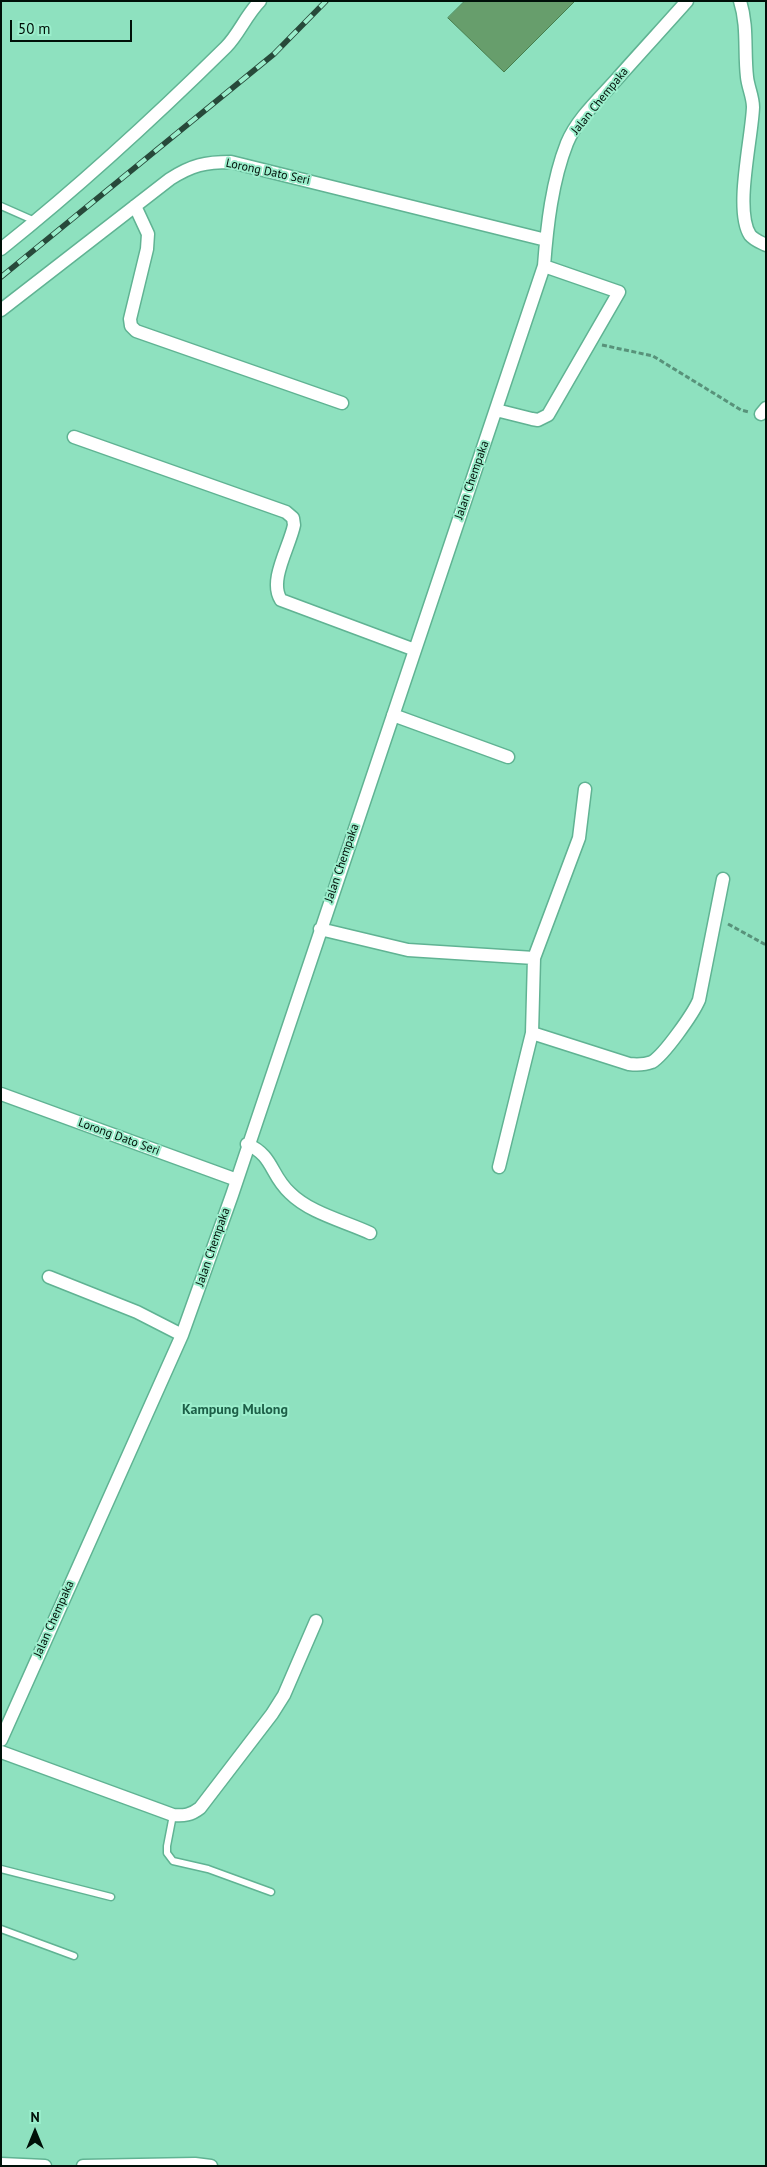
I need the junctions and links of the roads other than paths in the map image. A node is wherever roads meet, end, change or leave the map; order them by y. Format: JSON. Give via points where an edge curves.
{"nodes":[{"id":1,"x":260,"y":1,"type":"edge"},
{"id":2,"x":687,"y":1,"type":"edge"},
{"id":3,"x":740,"y":1,"type":"edge"},
{"id":4,"x":1,"y":206,"type":"edge"},
{"id":5,"x":135,"y":206,"type":"junction"},
{"id":6,"x":36,"y":221,"type":"junction"},
{"id":7,"x":546,"y":240,"type":"junction"},
{"id":8,"x":766,"y":245,"type":"edge"},
{"id":9,"x":1,"y":249,"type":"edge"},
{"id":10,"x":544,"y":266,"type":"junction"},
{"id":11,"x":1,"y":310,"type":"edge"},
{"id":12,"x":342,"y":403,"type":"dead end"},
{"id":13,"x":496,"y":410,"type":"junction"},
{"id":14,"x":74,"y":437,"type":"dead end"},
{"id":15,"x":415,"y":650,"type":"junction"},
{"id":16,"x":393,"y":715,"type":"junction"},
{"id":17,"x":508,"y":757,"type":"dead end"},
{"id":18,"x":585,"y":789,"type":"dead end"},
{"id":19,"x":722,"y":879,"type":"dead end"},
{"id":20,"x":320,"y":929,"type":"junction"},
{"id":21,"x":534,"y":958,"type":"junction"},
{"id":22,"x":532,"y":1033,"type":"junction"},
{"id":23,"x":1,"y":1094,"type":"edge"},
{"id":24,"x":247,"y":1144,"type":"junction"},
{"id":25,"x":499,"y":1167,"type":"dead end"},
{"id":26,"x":236,"y":1180,"type":"junction"},
{"id":27,"x":370,"y":1233,"type":"dead end"},
{"id":28,"x":49,"y":1277,"type":"dead end"},
{"id":29,"x":182,"y":1335,"type":"junction"},
{"id":30,"x":316,"y":1621,"type":"dead end"},
{"id":31,"x":1,"y":1740,"type":"edge"},
{"id":32,"x":1,"y":1752,"type":"edge"},
{"id":33,"x":173,"y":1815,"type":"junction"},
{"id":34,"x":1,"y":1869,"type":"edge"},
{"id":35,"x":271,"y":1892,"type":"dead end"},
{"id":36,"x":111,"y":1897,"type":"dead end"},
{"id":37,"x":1,"y":1929,"type":"edge"},
{"id":38,"x":74,"y":1956,"type":"dead end"},
{"id":39,"x":1,"y":2164,"type":"edge"},
{"id":40,"x":45,"y":2166,"type":"edge"},
{"id":41,"x":83,"y":2166,"type":"edge"},
{"id":42,"x":211,"y":2166,"type":"edge"}],
"edges":[{"from":1,"to":6,"type":"street","via":[[228,46]]},
{"from":2,"to":7,"type":"street","name":"Jalan Chempaka","via":[[598,100],[568,142],[559,169]]},
{"from":3,"to":8,"type":"street","via":[[745,16],[747,77],[753,104],[742,195],[749,232],[754,239]]},
{"from":4,"to":6,"type":"lane"},
{"from":5,"to":7,"type":"street","name":"Lorong Dato Seri","via":[[188,167],[208,162],[231,162]]},
{"from":5,"to":11,"type":"street","name":"Lorong Dato Seri"},
{"from":5,"to":12,"type":"street","via":[[148,234],[130,319],[136,331]]},
{"from":6,"to":9,"type":"street"},
{"from":7,"to":10,"type":"street","name":"Jalan Chempaka"},
{"from":10,"to":13,"type":"street","name":"Jalan Chempaka"},
{"from":10,"to":13,"type":"street","via":[[619,292],[548,415],[538,420]]},
{"from":13,"to":15,"type":"street","name":"Jalan Chempaka"},
{"from":14,"to":15,"type":"street","via":[[286,512],[293,518],[294,525],[277,584],[281,600]]},
{"from":15,"to":16,"type":"street","name":"Jalan Chempaka"},
{"from":16,"to":17,"type":"street"},
{"from":16,"to":20,"type":"street","name":"Jalan Chempaka"},
{"from":18,"to":21,"type":"street","via":[[580,838]]},
{"from":19,"to":22,"type":"street","via":[[699,1000],[693,1013],[653,1061],[629,1064]]},
{"from":20,"to":21,"type":"street","via":[[408,950]]},
{"from":20,"to":24,"type":"street","name":"Jalan Chempaka"},
{"from":21,"to":22,"type":"street"},
{"from":22,"to":25,"type":"street"},
{"from":23,"to":26,"type":"street","name":"Lorong Dato Seri"},
{"from":24,"to":26,"type":"street","name":"Jalan Chempaka"},
{"from":24,"to":27,"type":"street","via":[[260,1150],[277,1178],[302,1204]]},
{"from":26,"to":29,"type":"street","name":"Jalan Chempaka"},
{"from":28,"to":29,"type":"street","via":[[137,1312]]},
{"from":29,"to":31,"type":"street","name":"Jalan Chempaka"},
{"from":30,"to":33,"type":"street","via":[[284,1695],[272,1714],[200,1808],[192,1814]]},
{"from":32,"to":33,"type":"street"},
{"from":33,"to":35,"type":"lane","via":[[167,1846],[173,1861],[208,1869]]},
{"from":34,"to":36,"type":"lane"},
{"from":37,"to":38,"type":"lane"},
{"from":39,"to":40,"type":"street"},
{"from":41,"to":42,"type":"street"}]}
